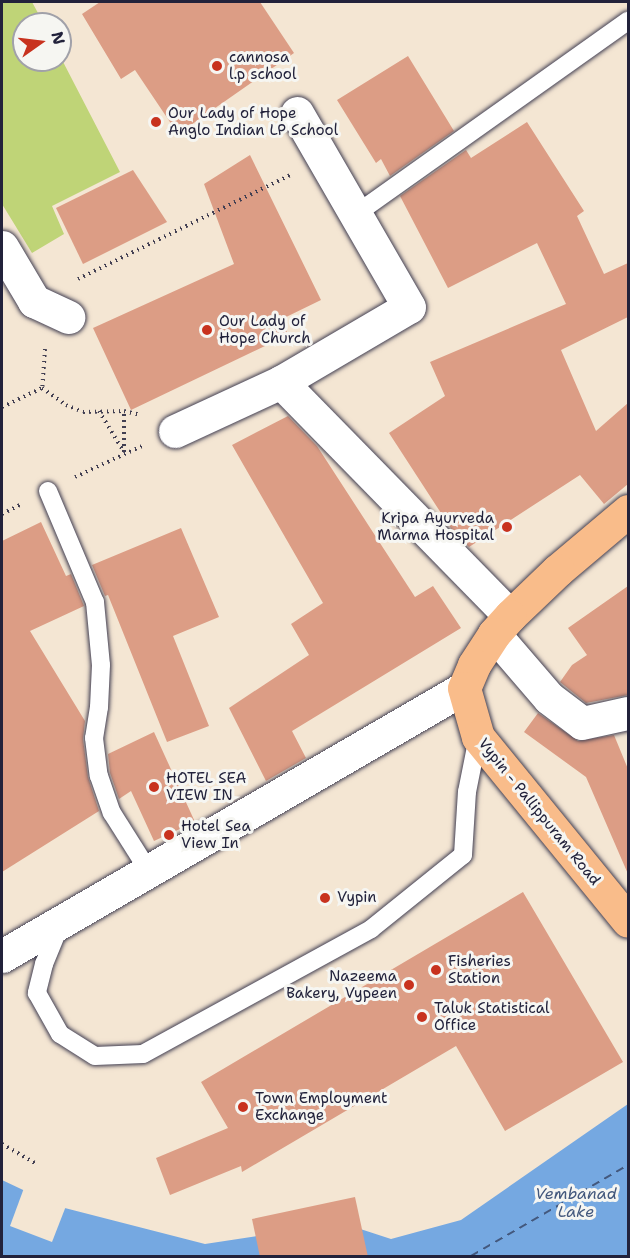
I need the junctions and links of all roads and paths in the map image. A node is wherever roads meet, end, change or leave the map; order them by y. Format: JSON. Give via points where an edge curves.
{"nodes":[{"id":1,"x":628,"y":21,"type":"edge"},
{"id":2,"x":297,"y":113,"type":"dead end"},
{"id":3,"x":322,"y":159,"type":"junction"},
{"id":4,"x":356,"y":214,"type":"junction"},
{"id":5,"x":2,"y":247,"type":"edge"},
{"id":6,"x":85,"y":276,"type":"junction"},
{"id":7,"x":34,"y":301,"type":"junction"},
{"id":8,"x":69,"y":317,"type":"junction"},
{"id":9,"x":281,"y":382,"type":"junction"},
{"id":10,"x":42,"y":388,"type":"junction"},
{"id":11,"x":2,"y":407,"type":"edge"},
{"id":12,"x":99,"y":411,"type":"junction"},
{"id":13,"x":124,"y":411,"type":"junction"},
{"id":14,"x":175,"y":431,"type":"junction"},
{"id":15,"x":48,"y":491,"type":"junction"},
{"id":16,"x":628,"y":511,"type":"edge"},
{"id":17,"x":2,"y":514,"type":"edge"},
{"id":18,"x":502,"y":625,"type":"junction"},
{"id":19,"x":464,"y":688,"type":"junction"},
{"id":20,"x":628,"y":713,"type":"edge"},
{"id":21,"x":478,"y":737,"type":"junction"},
{"id":22,"x":148,"y":870,"type":"junction"},
{"id":23,"x":63,"y":919,"type":"junction"},
{"id":24,"x":628,"y":921,"type":"edge"},
{"id":25,"x":2,"y":956,"type":"edge"},
{"id":26,"x":2,"y":1144,"type":"edge"},
{"id":27,"x":35,"y":1163,"type":"dead end"}],
"edges":[{"from":1,"to":4,"type":"lane"},
{"from":2,"to":3,"type":"street"},
{"from":3,"to":4,"type":"street"},
{"from":3,"to":6,"type":"path"},
{"from":4,"to":9,"type":"street","via":[[409,307]]},
{"from":5,"to":7,"type":"street"},
{"from":6,"to":7,"type":"path"},
{"from":6,"to":8,"type":"path","via":[[82,297]]},
{"from":7,"to":8,"type":"street"},
{"from":8,"to":10,"type":"path","via":[[44,351]]},
{"from":9,"to":14,"type":"street"},
{"from":9,"to":18,"type":"street"},
{"from":10,"to":11,"type":"path"},
{"from":10,"to":12,"type":"path","via":[[83,412]]},
{"from":12,"to":13,"type":"path"},
{"from":12,"to":13,"type":"path","via":[[124,452]]},
{"from":13,"to":14,"type":"path"},
{"from":14,"to":15,"type":"path"},
{"from":15,"to":17,"type":"path"},
{"from":15,"to":22,"type":"lane","via":[[95,602],[101,665],[94,738],[99,776],[112,813]]},
{"from":16,"to":18,"type":"main road","via":[[558,570]]},
{"from":18,"to":19,"type":"main road","via":[[474,665]]},
{"from":18,"to":20,"type":"street","via":[[549,698],[582,723]]},
{"from":19,"to":21,"type":"main road","name":"Vypin - Pallippuram Road"},
{"from":19,"to":22,"type":"street"},
{"from":21,"to":23,"type":"lane","via":[[467,792],[464,855],[370,929],[143,1054],[94,1056],[60,1034],[37,993],[44,964]]},
{"from":21,"to":24,"type":"main road","name":"Vypin - Pallippuram Road"},
{"from":22,"to":23,"type":"street"},
{"from":23,"to":25,"type":"street"},
{"from":26,"to":27,"type":"path"}]}
